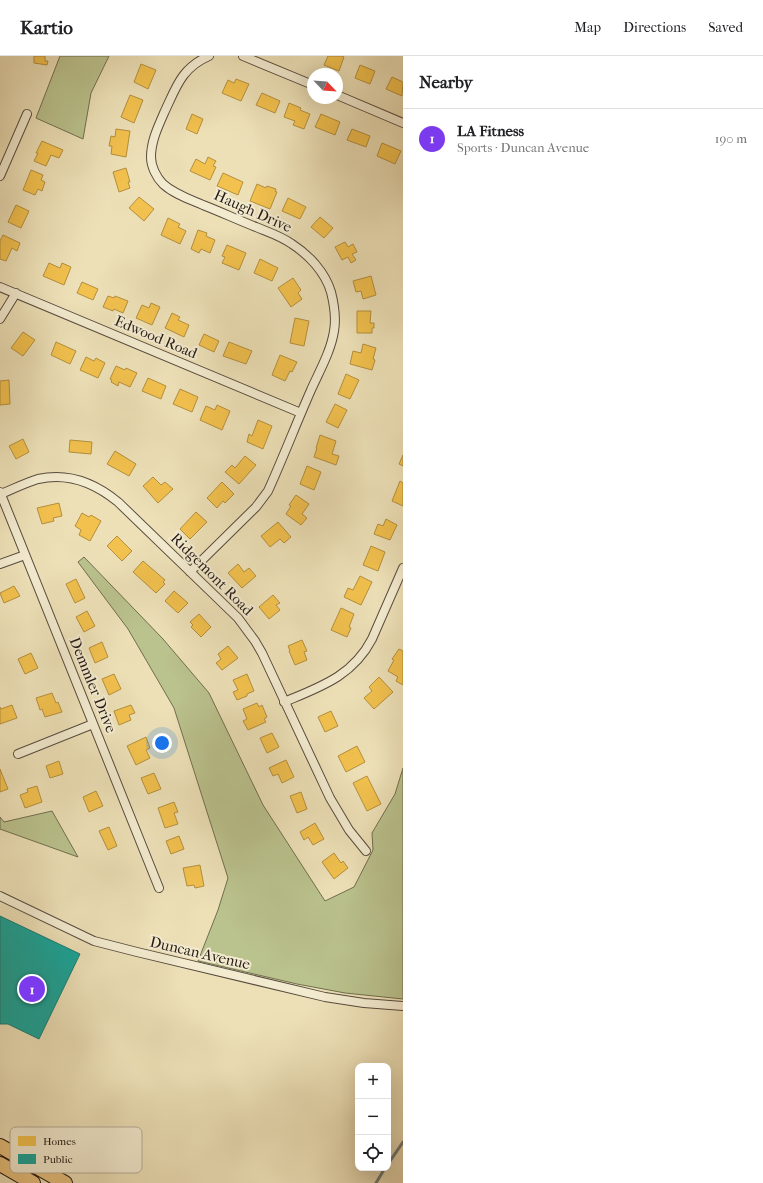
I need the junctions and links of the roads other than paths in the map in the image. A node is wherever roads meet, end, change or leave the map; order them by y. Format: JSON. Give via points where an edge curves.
{"nodes":[{"id":1,"x":209,"y":56,"type":"edge"},
{"id":2,"x":243,"y":56,"type":"edge"},
{"id":3,"x":307,"y":83,"type":"edge"},
{"id":4,"x":343,"y":98,"type":"edge"},
{"id":5,"x":27,"y":114,"type":"dead end"},
{"id":6,"x":403,"y":123,"type":"edge"},
{"id":7,"x":0,"y":176,"type":"edge"},
{"id":8,"x":0,"y":286,"type":"edge"},
{"id":9,"x":16,"y":293,"type":"junction"},
{"id":10,"x":0,"y":319,"type":"edge"},
{"id":11,"x":301,"y":413,"type":"junction"},
{"id":12,"x":0,"y":493,"type":"edge"},
{"id":13,"x":25,"y":555,"type":"junction"},
{"id":14,"x":0,"y":564,"type":"edge"},
{"id":15,"x":403,"y":568,"type":"edge"},
{"id":16,"x":190,"y":572,"type":"junction"},
{"id":17,"x":284,"y":702,"type":"junction"},
{"id":18,"x":93,"y":724,"type":"junction"},
{"id":19,"x":18,"y":754,"type":"dead end"},
{"id":20,"x":366,"y":851,"type":"dead end"},
{"id":21,"x":159,"y":888,"type":"dead end"},
{"id":22,"x":0,"y":896,"type":"edge"},
{"id":23,"x":403,"y":1006,"type":"edge"},
{"id":24,"x":0,"y":1146,"type":"edge"},
{"id":25,"x":10,"y":1152,"type":"edge"},
{"id":26,"x":0,"y":1164,"type":"edge"},
{"id":27,"x":10,"y":1170,"type":"edge"},
{"id":28,"x":16,"y":1173,"type":"edge"},
{"id":29,"x":47,"y":1173,"type":"edge"},
{"id":30,"x":33,"y":1183,"type":"edge"},
{"id":31,"x":65,"y":1183,"type":"edge"}],
"edges":[{"from":1,"to":11,"type":"street","name":"Haugh Drive","via":[[189,68],[176,86],[156,130],[151,158],[162,183],[179,195],[282,238],[308,256],[321,272],[331,292],[334,331]]},
{"from":2,"to":3,"type":"street"},
{"from":4,"to":6,"type":"street"},
{"from":5,"to":7,"type":"street"},
{"from":8,"to":9,"type":"street","name":"Edwood Road"},
{"from":9,"to":10,"type":"street"},
{"from":9,"to":11,"type":"street","name":"Edwood Road"},
{"from":11,"to":16,"type":"street","name":"Haugh Drive","via":[[268,491],[256,507]]},
{"from":12,"to":13,"type":"street","name":"Demmler Drive"},
{"from":12,"to":16,"type":"street","name":"Ridgemont Road","via":[[48,478],[71,478],[87,482],[118,502]]},
{"from":13,"to":14,"type":"street"},
{"from":13,"to":18,"type":"street","name":"Demmler Drive"},
{"from":15,"to":17,"type":"street","via":[[375,634],[360,658],[336,679]]},
{"from":16,"to":17,"type":"street","name":"Ridgemont Road","via":[[246,628],[262,654]]},
{"from":17,"to":20,"type":"street","name":"Ridgemont Road","via":[[330,798]]},
{"from":18,"to":19,"type":"street"},
{"from":18,"to":21,"type":"street","name":"Demmler Drive"},
{"from":22,"to":23,"type":"street","name":"Duncan Avenue","via":[[94,941],[325,997]]},
{"from":24,"to":25,"type":"highway"},
{"from":26,"to":27,"type":"highway"},
{"from":28,"to":30,"type":"highway"},
{"from":29,"to":31,"type":"highway"}]}
